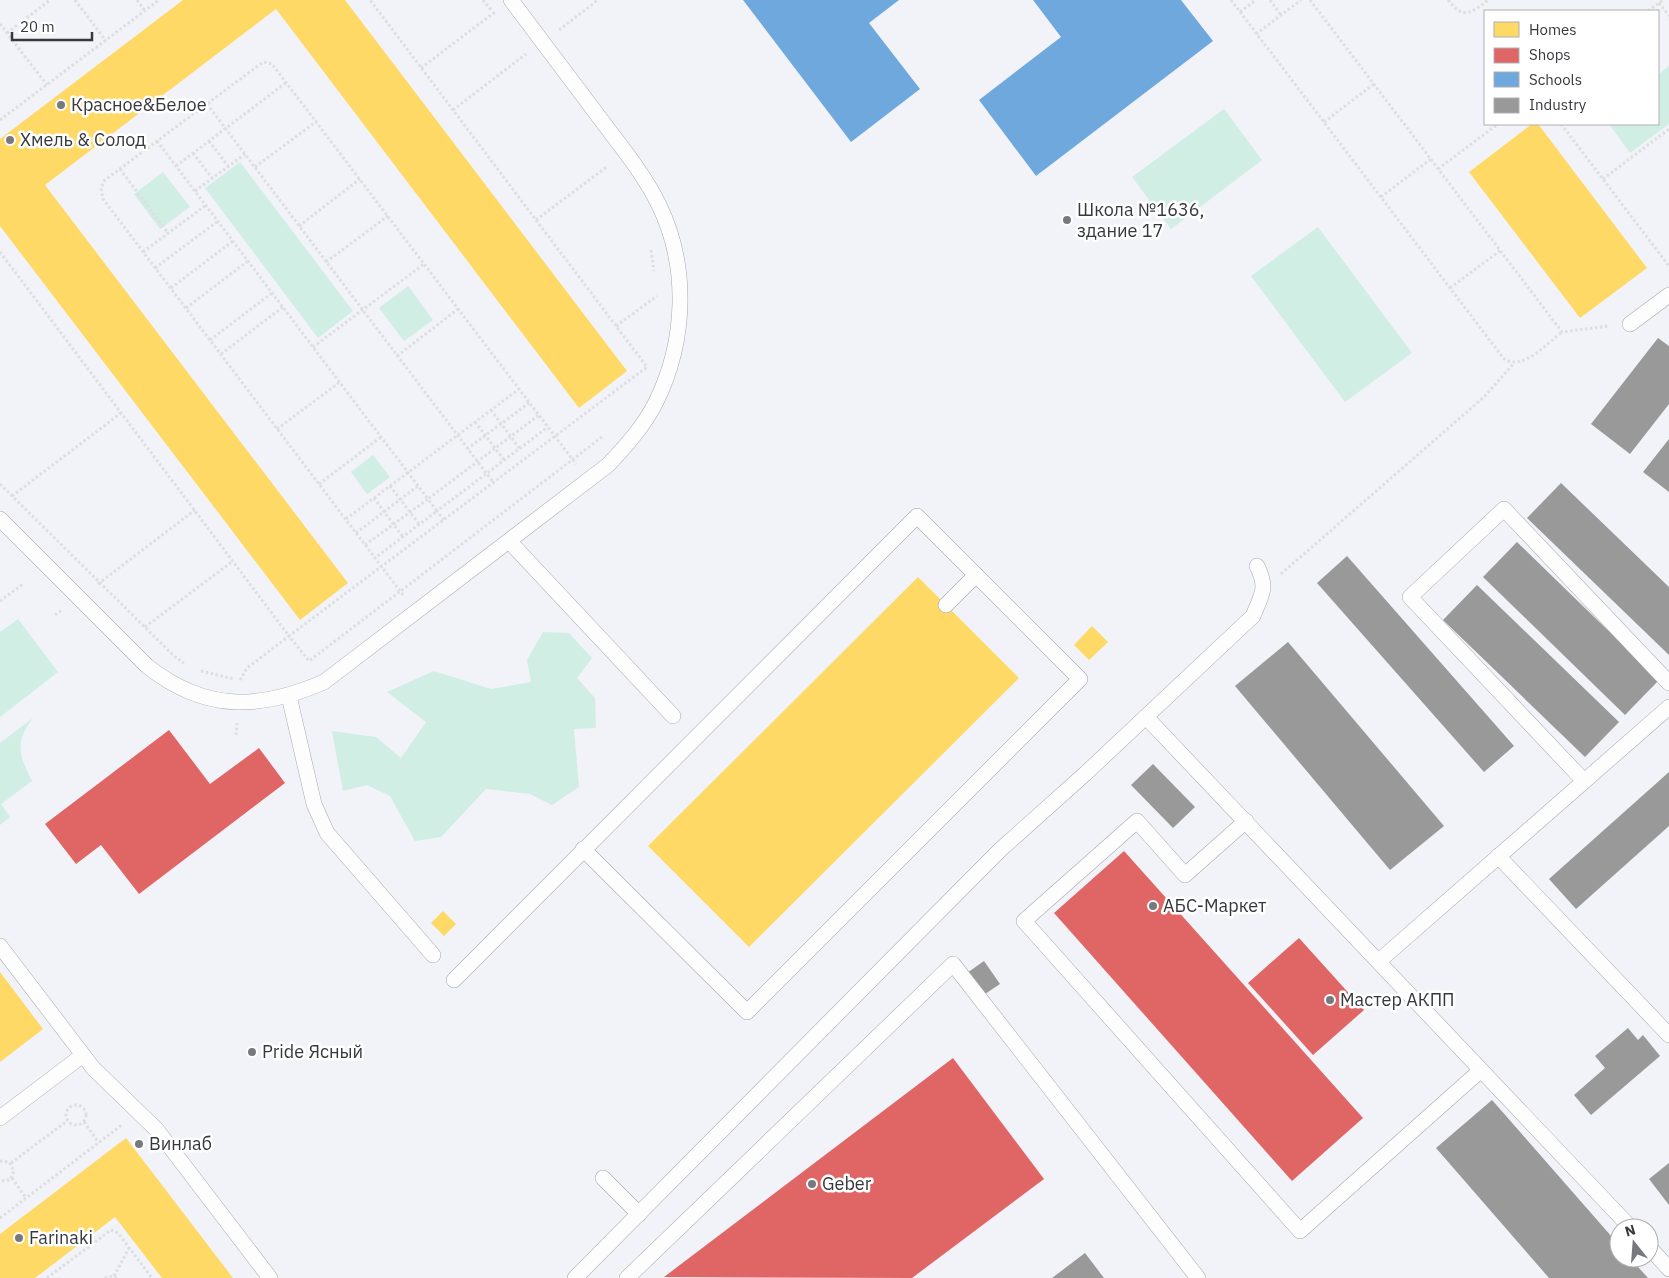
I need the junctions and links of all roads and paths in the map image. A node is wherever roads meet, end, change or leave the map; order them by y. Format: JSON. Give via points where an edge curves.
{"nodes":[{"id":1,"x":50,"y":0,"type":"edge"},
{"id":2,"x":75,"y":0,"type":"edge"},
{"id":3,"x":137,"y":0,"type":"edge"},
{"id":4,"x":159,"y":0,"type":"edge"},
{"id":5,"x":370,"y":0,"type":"edge"},
{"id":6,"x":483,"y":0,"type":"edge"},
{"id":7,"x":511,"y":0,"type":"edge"},
{"id":8,"x":1231,"y":0,"type":"edge"},
{"id":9,"x":1256,"y":0,"type":"edge"},
{"id":10,"x":1270,"y":0,"type":"edge"},
{"id":11,"x":1301,"y":0,"type":"edge"},
{"id":12,"x":1310,"y":0,"type":"edge"},
{"id":13,"x":1448,"y":0,"type":"edge"},
{"id":14,"x":1488,"y":0,"type":"edge"},
{"id":15,"x":1663,"y":0,"type":"edge"},
{"id":16,"x":1659,"y":3,"type":"junction"},
{"id":17,"x":1649,"y":10,"type":"edge"},
{"id":18,"x":145,"y":11,"type":"junction"},
{"id":19,"x":1240,"y":12,"type":"junction"},
{"id":20,"x":494,"y":14,"type":"junction"},
{"id":21,"x":1281,"y":15,"type":"junction"},
{"id":22,"x":1669,"y":16,"type":"edge"},
{"id":23,"x":499,"y":21,"type":"dead end"},
{"id":24,"x":0,"y":24,"type":"edge"},
{"id":25,"x":7,"y":33,"type":"junction"},
{"id":26,"x":1256,"y":34,"type":"junction"},
{"id":27,"x":106,"y":40,"type":"junction"},
{"id":28,"x":520,"y":48,"type":"dead end"},
{"id":29,"x":531,"y":63,"type":"dead end"},
{"id":30,"x":421,"y":68,"type":"junction"},
{"id":31,"x":287,"y":82,"type":"junction"},
{"id":32,"x":1374,"y":84,"type":"junction"},
{"id":33,"x":47,"y":85,"type":"junction"},
{"id":34,"x":207,"y":104,"type":"junction"},
{"id":35,"x":0,"y":120,"type":"edge"},
{"id":36,"x":317,"y":121,"type":"junction"},
{"id":37,"x":1324,"y":122,"type":"junction"},
{"id":38,"x":1497,"y":125,"type":"edge"},
{"id":39,"x":1562,"y":125,"type":"edge"},
{"id":40,"x":225,"y":128,"type":"junction"},
{"id":41,"x":1669,"y":129,"type":"edge"},
{"id":42,"x":157,"y":141,"type":"junction"},
{"id":43,"x":209,"y":141,"type":"junction"},
{"id":44,"x":193,"y":152,"type":"junction"},
{"id":45,"x":245,"y":154,"type":"junction"},
{"id":46,"x":602,"y":158,"type":"dead end"},
{"id":47,"x":1431,"y":159,"type":"junction"},
{"id":48,"x":176,"y":166,"type":"junction"},
{"id":49,"x":228,"y":166,"type":"junction"},
{"id":50,"x":608,"y":166,"type":"junction"},
{"id":51,"x":255,"y":168,"type":"junction"},
{"id":52,"x":120,"y":169,"type":"junction"},
{"id":53,"x":1438,"y":169,"type":"junction"},
{"id":54,"x":613,"y":172,"type":"dead end"},
{"id":55,"x":212,"y":178,"type":"junction"},
{"id":56,"x":360,"y":179,"type":"junction"},
{"id":57,"x":1603,"y":179,"type":"junction"},
{"id":58,"x":195,"y":191,"type":"junction"},
{"id":59,"x":1381,"y":197,"type":"junction"},
{"id":60,"x":206,"y":205,"type":"junction"},
{"id":61,"x":388,"y":216,"type":"junction"},
{"id":62,"x":536,"y":220,"type":"junction"},
{"id":63,"x":218,"y":221,"type":"junction"},
{"id":64,"x":299,"y":226,"type":"junction"},
{"id":65,"x":168,"y":233,"type":"junction"},
{"id":66,"x":233,"y":241,"type":"junction"},
{"id":67,"x":649,"y":242,"type":"dead end"},
{"id":68,"x":1500,"y":250,"type":"junction"},
{"id":69,"x":0,"y":252,"type":"edge"},
{"id":70,"x":143,"y":252,"type":"junction"},
{"id":71,"x":248,"y":261,"type":"junction"},
{"id":72,"x":326,"y":262,"type":"junction"},
{"id":73,"x":424,"y":264,"type":"junction"},
{"id":74,"x":1669,"y":266,"type":"edge"},
{"id":75,"x":156,"y":268,"type":"junction"},
{"id":76,"x":654,"y":272,"type":"dead end"},
{"id":77,"x":170,"y":288,"type":"junction"},
{"id":78,"x":657,"y":288,"type":"dead end"},
{"id":79,"x":1450,"y":288,"type":"junction"},
{"id":80,"x":272,"y":293,"type":"junction"},
{"id":81,"x":1669,"y":295,"type":"edge"},
{"id":82,"x":657,"y":296,"type":"junction"},
{"id":83,"x":658,"y":305,"type":"dead end"},
{"id":84,"x":283,"y":307,"type":"junction"},
{"id":85,"x":186,"y":308,"type":"junction"},
{"id":86,"x":458,"y":309,"type":"junction"},
{"id":87,"x":363,"y":310,"type":"junction"},
{"id":88,"x":1630,"y":324,"type":"joint"},
{"id":89,"x":616,"y":326,"type":"junction"},
{"id":90,"x":1562,"y":332,"type":"junction"},
{"id":91,"x":210,"y":340,"type":"junction"},
{"id":92,"x":313,"y":347,"type":"junction"},
{"id":93,"x":221,"y":354,"type":"junction"},
{"id":94,"x":397,"y":356,"type":"junction"},
{"id":95,"x":649,"y":358,"type":"dead end"},
{"id":96,"x":1514,"y":363,"type":"junction"},
{"id":97,"x":647,"y":366,"type":"junction"},
{"id":98,"x":644,"y":374,"type":"dead end"},
{"id":99,"x":340,"y":382,"type":"junction"},
{"id":100,"x":519,"y":389,"type":"junction"},
{"id":101,"x":529,"y":402,"type":"junction"},
{"id":102,"x":491,"y":410,"type":"junction"},
{"id":103,"x":121,"y":413,"type":"junction"},
{"id":104,"x":538,"y":415,"type":"junction"},
{"id":105,"x":475,"y":422,"type":"junction"},
{"id":106,"x":501,"y":424,"type":"junction"},
{"id":107,"x":548,"y":427,"type":"junction"},
{"id":108,"x":278,"y":429,"type":"junction"},
{"id":109,"x":608,"y":432,"type":"dead end"},
{"id":110,"x":457,"y":436,"type":"junction"},
{"id":111,"x":485,"y":436,"type":"junction"},
{"id":112,"x":510,"y":436,"type":"junction"},
{"id":113,"x":554,"y":436,"type":"junction"},
{"id":114,"x":381,"y":437,"type":"junction"},
{"id":115,"x":495,"y":448,"type":"junction"},
{"id":116,"x":520,"y":448,"type":"junction"},
{"id":117,"x":467,"y":449,"type":"junction"},
{"id":118,"x":504,"y":460,"type":"junction"},
{"id":119,"x":573,"y":460,"type":"junction"},
{"id":120,"x":477,"y":462,"type":"junction"},
{"id":121,"x":408,"y":472,"type":"junction"},
{"id":122,"x":486,"y":474,"type":"junction"},
{"id":123,"x":493,"y":482,"type":"junction"},
{"id":124,"x":0,"y":484,"type":"edge"},
{"id":125,"x":319,"y":484,"type":"junction"},
{"id":126,"x":390,"y":486,"type":"junction"},
{"id":127,"x":418,"y":486,"type":"junction"},
{"id":128,"x":12,"y":496,"type":"junction"},
{"id":129,"x":374,"y":498,"type":"junction"},
{"id":130,"x":428,"y":499,"type":"junction"},
{"id":131,"x":400,"y":500,"type":"junction"},
{"id":132,"x":195,"y":510,"type":"junction"},
{"id":133,"x":437,"y":511,"type":"junction"},
{"id":134,"x":384,"y":512,"type":"junction"},
{"id":135,"x":410,"y":512,"type":"junction"},
{"id":136,"x":0,"y":519,"type":"edge"},
{"id":137,"x":346,"y":519,"type":"junction"},
{"id":138,"x":444,"y":520,"type":"junction"},
{"id":139,"x":394,"y":524,"type":"junction"},
{"id":140,"x":419,"y":524,"type":"junction"},
{"id":141,"x":356,"y":533,"type":"junction"},
{"id":142,"x":403,"y":537,"type":"junction"},
{"id":143,"x":509,"y":541,"type":"junction"},
{"id":144,"x":365,"y":546,"type":"junction"},
{"id":145,"x":375,"y":558,"type":"junction"},
{"id":146,"x":233,"y":561,"type":"junction"},
{"id":147,"x":1257,"y":566,"type":"dead end"},
{"id":148,"x":381,"y":567,"type":"junction"},
{"id":149,"x":976,"y":575,"type":"junction"},
{"id":150,"x":99,"y":582,"type":"junction"},
{"id":151,"x":23,"y":584,"type":"dead end"},
{"id":152,"x":1264,"y":589,"type":"junction"},
{"id":153,"x":400,"y":592,"type":"junction"},
{"id":154,"x":79,"y":597,"type":"junction"},
{"id":155,"x":0,"y":601,"type":"edge"},
{"id":156,"x":946,"y":605,"type":"dead end"},
{"id":157,"x":55,"y":615,"type":"dead end"},
{"id":158,"x":145,"y":627,"type":"junction"},
{"id":159,"x":289,"y":636,"type":"junction"},
{"id":160,"x":124,"y":642,"type":"junction"},
{"id":161,"x":188,"y":665,"type":"dead end"},
{"id":162,"x":195,"y":669,"type":"dead end"},
{"id":163,"x":1669,"y":683,"type":"edge"},
{"id":164,"x":289,"y":696,"type":"junction"},
{"id":165,"x":1669,"y":707,"type":"edge"},
{"id":166,"x":674,"y":716,"type":"dead end"},
{"id":167,"x":1146,"y":717,"type":"junction"},
{"id":168,"x":1584,"y":781,"type":"junction"},
{"id":169,"x":1246,"y":821,"type":"junction"},
{"id":170,"x":583,"y":849,"type":"junction"},
{"id":171,"x":1498,"y":856,"type":"junction"},
{"id":172,"x":0,"y":946,"type":"edge"},
{"id":173,"x":433,"y":955,"type":"dead end"},
{"id":174,"x":1379,"y":961,"type":"junction"},
{"id":175,"x":454,"y":980,"type":"dead end"},
{"id":176,"x":1669,"y":1034,"type":"edge"},
{"id":177,"x":83,"y":1055,"type":"junction"},
{"id":178,"x":1481,"y":1070,"type":"junction"},
{"id":179,"x":139,"y":1112,"type":"junction"},
{"id":180,"x":0,"y":1118,"type":"edge"},
{"id":181,"x":67,"y":1121,"type":"junction"},
{"id":182,"x":84,"y":1122,"type":"junction"},
{"id":183,"x":99,"y":1143,"type":"junction"},
{"id":184,"x":0,"y":1161,"type":"edge"},
{"id":185,"x":11,"y":1163,"type":"junction"},
{"id":186,"x":12,"y":1178,"type":"junction"},
{"id":187,"x":603,"y":1178,"type":"dead end"},
{"id":188,"x":0,"y":1181,"type":"edge"},
{"id":189,"x":26,"y":1198,"type":"junction"},
{"id":190,"x":639,"y":1214,"type":"junction"},
{"id":191,"x":0,"y":1218,"type":"edge"},
{"id":192,"x":1622,"y":1218,"type":"edge"},
{"id":193,"x":129,"y":1248,"type":"junction"},
{"id":194,"x":1659,"y":1258,"type":"edge"},
{"id":195,"x":1669,"y":1268,"type":"edge"},
{"id":196,"x":116,"y":1277,"type":"edge"},
{"id":197,"x":47,"y":1278,"type":"edge"},
{"id":198,"x":105,"y":1278,"type":"edge"},
{"id":199,"x":152,"y":1278,"type":"edge"},
{"id":200,"x":270,"y":1278,"type":"edge"},
{"id":201,"x":575,"y":1278,"type":"edge"},
{"id":202,"x":627,"y":1278,"type":"edge"},
{"id":203,"x":1198,"y":1278,"type":"edge"}],
"edges":[{"from":1,"to":25,"type":"path"},
{"from":2,"to":27,"type":"path"},
{"from":3,"to":18,"type":"path"},
{"from":4,"to":18,"type":"path"},
{"from":5,"to":30,"type":"path"},
{"from":6,"to":20,"type":"path"},
{"from":7,"to":20,"type":"path"},
{"from":7,"to":143,"type":"lane","via":[[649,186],[660,206],[673,245],[680,304],[674,352],[666,379],[644,422],[608,465]]},
{"from":8,"to":19,"type":"path"},
{"from":9,"to":19,"type":"path"},
{"from":10,"to":21,"type":"path"},
{"from":11,"to":21,"type":"path"},
{"from":12,"to":32,"type":"path"},
{"from":13,"to":14,"type":"path","via":[[1454,9],[1467,13]]},
{"from":15,"to":16,"type":"path"},
{"from":16,"to":17,"type":"path"},
{"from":16,"to":22,"type":"path"},
{"from":18,"to":27,"type":"path"},
{"from":19,"to":26,"type":"path"},
{"from":20,"to":23,"type":"path"},
{"from":20,"to":30,"type":"path"},
{"from":21,"to":26,"type":"path"},
{"from":24,"to":25,"type":"path"},
{"from":25,"to":33,"type":"path"},
{"from":26,"to":37,"type":"path"},
{"from":27,"to":33,"type":"path"},
{"from":28,"to":29,"type":"path"},
{"from":30,"to":62,"type":"path"},
{"from":31,"to":34,"type":"path","via":[[272,64],[264,62]]},
{"from":31,"to":36,"type":"path"},
{"from":31,"to":40,"type":"path"},
{"from":32,"to":37,"type":"path"},
{"from":32,"to":47,"type":"path"},
{"from":33,"to":35,"type":"path"},
{"from":34,"to":40,"type":"path"},
{"from":34,"to":42,"type":"path"},
{"from":36,"to":51,"type":"path"},
{"from":36,"to":56,"type":"path"},
{"from":37,"to":59,"type":"path"},
{"from":38,"to":53,"type":"path"},
{"from":39,"to":57,"type":"path"},
{"from":40,"to":43,"type":"path"},
{"from":40,"to":45,"type":"path"},
{"from":41,"to":57,"type":"path"},
{"from":42,"to":48,"type":"path"},
{"from":42,"to":52,"type":"path"},
{"from":43,"to":44,"type":"path"},
{"from":43,"to":49,"type":"path"},
{"from":44,"to":48,"type":"path"},
{"from":44,"to":55,"type":"path"},
{"from":45,"to":49,"type":"path"},
{"from":45,"to":51,"type":"path"},
{"from":46,"to":50,"type":"path"},
{"from":47,"to":53,"type":"path"},
{"from":47,"to":59,"type":"path"},
{"from":48,"to":58,"type":"path"},
{"from":49,"to":55,"type":"path"},
{"from":50,"to":54,"type":"path"},
{"from":50,"to":62,"type":"path"},
{"from":51,"to":64,"type":"path"},
{"from":52,"to":65,"type":"path"},
{"from":52,"to":70,"type":"path","via":[[105,180],[101,193]]},
{"from":53,"to":68,"type":"path"},
{"from":55,"to":58,"type":"path"},
{"from":56,"to":61,"type":"path"},
{"from":56,"to":64,"type":"path"},
{"from":57,"to":74,"type":"path"},
{"from":58,"to":60,"type":"path"},
{"from":59,"to":79,"type":"path"},
{"from":60,"to":63,"type":"path"},
{"from":60,"to":65,"type":"path"},
{"from":61,"to":72,"type":"path"},
{"from":61,"to":73,"type":"path"},
{"from":62,"to":89,"type":"path"},
{"from":63,"to":66,"type":"path"},
{"from":63,"to":75,"type":"path"},
{"from":64,"to":72,"type":"path"},
{"from":65,"to":70,"type":"path"},
{"from":66,"to":71,"type":"path"},
{"from":66,"to":77,"type":"path"},
{"from":67,"to":76,"type":"path"},
{"from":68,"to":79,"type":"path"},
{"from":68,"to":90,"type":"path"},
{"from":69,"to":103,"type":"path"},
{"from":70,"to":75,"type":"path"},
{"from":71,"to":80,"type":"path"},
{"from":71,"to":85,"type":"path"},
{"from":72,"to":87,"type":"path"},
{"from":73,"to":86,"type":"path"},
{"from":73,"to":87,"type":"path"},
{"from":75,"to":77,"type":"path"},
{"from":77,"to":85,"type":"path"},
{"from":78,"to":82,"type":"path"},
{"from":79,"to":96,"type":"path","via":[[1504,358]]},
{"from":80,"to":84,"type":"path"},
{"from":80,"to":91,"type":"path"},
{"from":81,"to":88,"type":"lane"},
{"from":82,"to":83,"type":"path"},
{"from":82,"to":89,"type":"path"},
{"from":84,"to":92,"type":"path"},
{"from":84,"to":93,"type":"path"},
{"from":85,"to":91,"type":"path"},
{"from":86,"to":94,"type":"path"},
{"from":86,"to":100,"type":"path"},
{"from":87,"to":92,"type":"path"},
{"from":87,"to":94,"type":"path"},
{"from":88,"to":90,"type":"path"},
{"from":89,"to":97,"type":"path"},
{"from":90,"to":96,"type":"path","via":[[1523,362]]},
{"from":91,"to":93,"type":"path"},
{"from":92,"to":99,"type":"path"},
{"from":93,"to":108,"type":"path"},
{"from":94,"to":110,"type":"path"},
{"from":95,"to":97,"type":"path"},
{"from":96,"to":152,"type":"path","via":[[1484,398]]},
{"from":97,"to":98,"type":"path"},
{"from":97,"to":113,"type":"path"},
{"from":99,"to":108,"type":"path"},
{"from":99,"to":114,"type":"path"},
{"from":100,"to":101,"type":"path"},
{"from":100,"to":102,"type":"path"},
{"from":101,"to":104,"type":"path"},
{"from":101,"to":106,"type":"path"},
{"from":102,"to":105,"type":"path"},
{"from":102,"to":106,"type":"path"},
{"from":103,"to":128,"type":"path"},
{"from":103,"to":132,"type":"path"},
{"from":104,"to":107,"type":"path"},
{"from":104,"to":112,"type":"path"},
{"from":105,"to":110,"type":"path"},
{"from":105,"to":111,"type":"path"},
{"from":106,"to":111,"type":"path"},
{"from":106,"to":112,"type":"path"},
{"from":107,"to":113,"type":"path"},
{"from":107,"to":116,"type":"path"},
{"from":108,"to":125,"type":"path"},
{"from":109,"to":119,"type":"path"},
{"from":110,"to":117,"type":"path"},
{"from":110,"to":121,"type":"path"},
{"from":111,"to":115,"type":"path"},
{"from":111,"to":117,"type":"path"},
{"from":112,"to":115,"type":"path"},
{"from":112,"to":116,"type":"path"},
{"from":113,"to":119,"type":"path"},
{"from":113,"to":123,"type":"path"},
{"from":114,"to":121,"type":"path"},
{"from":114,"to":125,"type":"path"},
{"from":115,"to":118,"type":"path"},
{"from":115,"to":120,"type":"path"},
{"from":116,"to":118,"type":"path"},
{"from":117,"to":120,"type":"path"},
{"from":118,"to":122,"type":"path"},
{"from":119,"to":153,"type":"path"},
{"from":120,"to":122,"type":"path"},
{"from":120,"to":130,"type":"path"},
{"from":121,"to":126,"type":"path"},
{"from":121,"to":127,"type":"path"},
{"from":122,"to":123,"type":"path"},
{"from":122,"to":133,"type":"path"},
{"from":123,"to":138,"type":"path"},
{"from":124,"to":128,"type":"path"},
{"from":125,"to":137,"type":"path"},
{"from":126,"to":129,"type":"path"},
{"from":126,"to":131,"type":"path"},
{"from":127,"to":130,"type":"path"},
{"from":127,"to":131,"type":"path"},
{"from":128,"to":150,"type":"path"},
{"from":129,"to":134,"type":"path"},
{"from":129,"to":137,"type":"path"},
{"from":130,"to":133,"type":"path"},
{"from":130,"to":135,"type":"path"},
{"from":131,"to":134,"type":"path"},
{"from":131,"to":135,"type":"path"},
{"from":132,"to":146,"type":"path"},
{"from":132,"to":150,"type":"path"},
{"from":133,"to":138,"type":"path"},
{"from":133,"to":140,"type":"path"},
{"from":134,"to":139,"type":"path"},
{"from":134,"to":141,"type":"path"},
{"from":135,"to":139,"type":"path"},
{"from":135,"to":140,"type":"path"},
{"from":136,"to":154,"type":"lane"},
{"from":137,"to":141,"type":"path"},
{"from":138,"to":148,"type":"path"},
{"from":139,"to":142,"type":"path"},
{"from":139,"to":144,"type":"path"},
{"from":140,"to":142,"type":"path"},
{"from":141,"to":144,"type":"path"},
{"from":142,"to":145,"type":"path"},
{"from":143,"to":164,"type":"lane","via":[[324,682]]},
{"from":143,"to":166,"type":"lane"},
{"from":144,"to":145,"type":"path"},
{"from":145,"to":148,"type":"path"},
{"from":146,"to":158,"type":"path"},
{"from":146,"to":159,"type":"path"},
{"from":147,"to":152,"type":"lane","via":[[1264,580]]},
{"from":148,"to":153,"type":"path"},
{"from":148,"to":159,"type":"path"},
{"from":149,"to":156,"type":"lane"},
{"from":149,"to":170,"type":"lane","via":[[917,516]]},
{"from":149,"to":170,"type":"lane","via":[[1080,679],[747,1012]]},
{"from":150,"to":154,"type":"path"},
{"from":150,"to":158,"type":"path"},
{"from":151,"to":155,"type":"path"},
{"from":152,"to":167,"type":"lane","via":[[1253,616]]},
{"from":153,"to":159,"type":"path","via":[[309,661]]},
{"from":154,"to":157,"type":"path"},
{"from":154,"to":160,"type":"lane"},
{"from":158,"to":160,"type":"path"},
{"from":158,"to":161,"type":"path","via":[[174,656]]},
{"from":159,"to":162,"type":"path","via":[[247,668],[241,680]]},
{"from":160,"to":164,"type":"lane","via":[[164,679],[200,695],[239,703]]},
{"from":163,"to":168,"type":"lane","via":[[1504,509],[1410,597]]},
{"from":164,"to":173,"type":"lane","via":[[320,821]]},
{"from":165,"to":168,"type":"lane"},
{"from":167,"to":169,"type":"lane"},
{"from":167,"to":190,"type":"lane","via":[[1000,850]]},
{"from":168,"to":171,"type":"lane"},
{"from":169,"to":174,"type":"lane"},
{"from":169,"to":178,"type":"lane","via":[[1185,875],[1137,821],[1024,921],[1300,1231]]},
{"from":170,"to":175,"type":"lane"},
{"from":171,"to":174,"type":"lane"},
{"from":171,"to":176,"type":"lane"},
{"from":172,"to":177,"type":"lane"},
{"from":174,"to":178,"type":"lane"},
{"from":177,"to":179,"type":"lane"},
{"from":177,"to":180,"type":"lane"},
{"from":178,"to":192,"type":"lane"},
{"from":179,"to":183,"type":"path"},
{"from":179,"to":200,"type":"lane","via":[[161,1135]]},
{"from":181,"to":182,"type":"path","via":[[75,1125]]},
{"from":181,"to":182,"type":"path","via":[[66,1110],[75,1104],[86,1112]]},
{"from":181,"to":185,"type":"path"},
{"from":182,"to":183,"type":"path"},
{"from":183,"to":189,"type":"path"},
{"from":184,"to":185,"type":"path"},
{"from":185,"to":186,"type":"path"},
{"from":186,"to":188,"type":"path"},
{"from":186,"to":189,"type":"path"},
{"from":187,"to":190,"type":"lane"},
{"from":189,"to":191,"type":"path"},
{"from":190,"to":201,"type":"lane"},
{"from":193,"to":196,"type":"path"},
{"from":193,"to":197,"type":"path","via":[[118,1233],[111,1230]]},
{"from":193,"to":199,"type":"path"},
{"from":194,"to":195,"type":"lane"},
{"from":196,"to":198,"type":"path"},
{"from":202,"to":203,"type":"lane","via":[[953,964]]}]}
